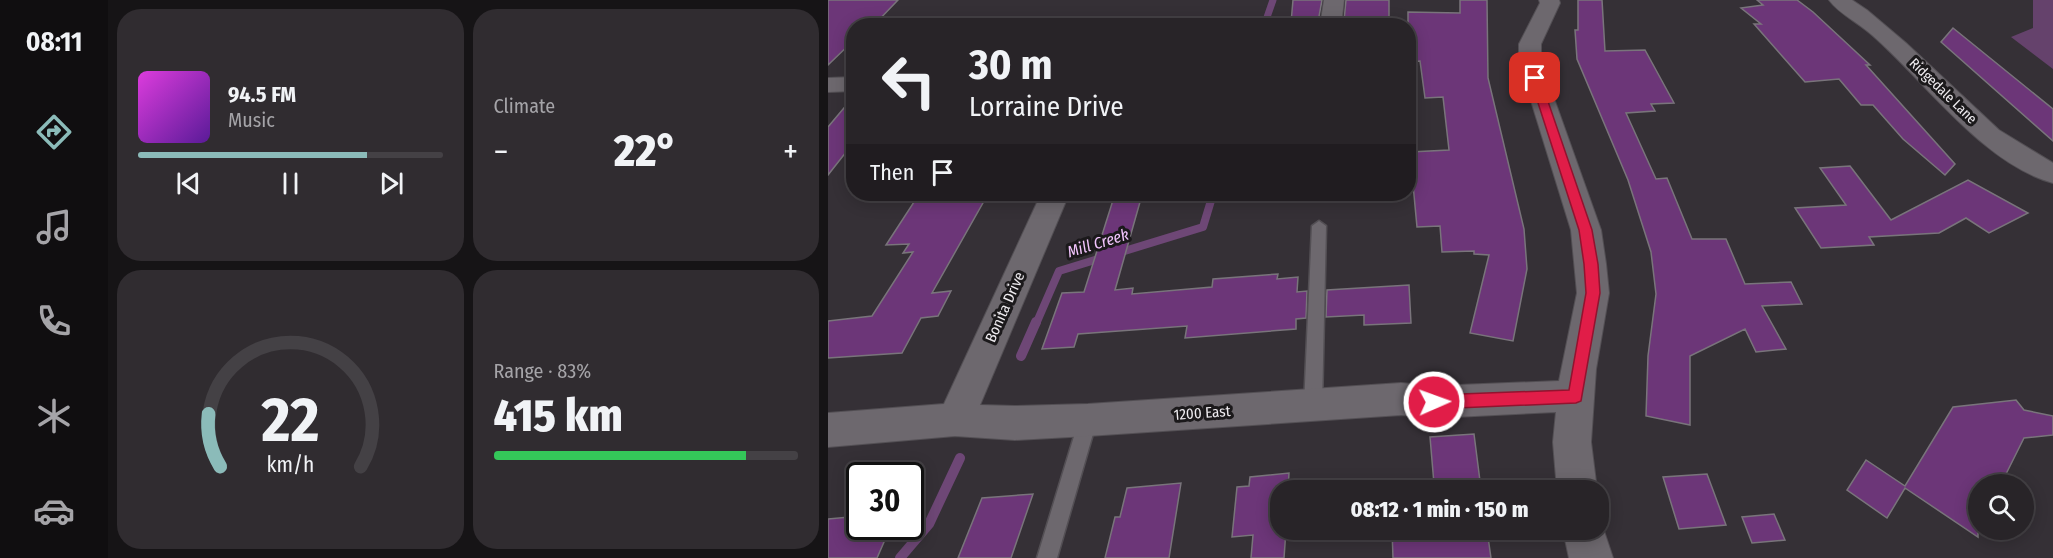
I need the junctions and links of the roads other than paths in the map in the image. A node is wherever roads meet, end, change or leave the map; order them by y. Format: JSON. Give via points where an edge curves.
{"nodes":[{"id":1,"x":1334,"y":0,"type":"edge"},
{"id":2,"x":1549,"y":0,"type":"edge"},
{"id":3,"x":1839,"y":0,"type":"edge"},
{"id":4,"x":1331,"y":18,"type":"edge"},
{"id":5,"x":846,"y":84,"type":"edge"},
{"id":6,"x":828,"y":85,"type":"edge"},
{"id":7,"x":2053,"y":174,"type":"edge"},
{"id":8,"x":1052,"y":201,"type":"edge"},
{"id":9,"x":1319,"y":226,"type":"dead end"},
{"id":10,"x":1576,"y":396,"type":"junction"},
{"id":11,"x":1313,"y":406,"type":"junction"},
{"id":12,"x":955,"y":420,"type":"junction"},
{"id":13,"x":1088,"y":420,"type":"junction"},
{"id":14,"x":828,"y":430,"type":"edge"},
{"id":15,"x":1576,"y":480,"type":"edge"},
{"id":16,"x":1586,"y":540,"type":"edge"},
{"id":17,"x":1047,"y":558,"type":"edge"},
{"id":18,"x":1591,"y":558,"type":"edge"}],
"edges":[{"from":1,"to":4,"type":"street"},
{"from":2,"to":10,"type":"street","via":[[1530,44],[1530,62],[1586,230],[1593,293]]},
{"from":3,"to":7,"type":"street","name":"Ridgedale Lane","via":[[1884,33],[1990,135]]},
{"from":5,"to":6,"type":"street"},
{"from":8,"to":12,"type":"street","name":"Bonita Drive"},
{"from":9,"to":11,"type":"lane"},
{"from":10,"to":11,"type":"street","name":"1200 East","via":[[1434,402],[1401,399]]},
{"from":10,"to":15,"type":"street","via":[[1572,442]]},
{"from":11,"to":13,"type":"street","name":"1200 East"},
{"from":12,"to":13,"type":"street","name":"1200 East"},
{"from":12,"to":14,"type":"street","name":"1200 East"},
{"from":13,"to":17,"type":"lane"},
{"from":16,"to":18,"type":"street"}]}
